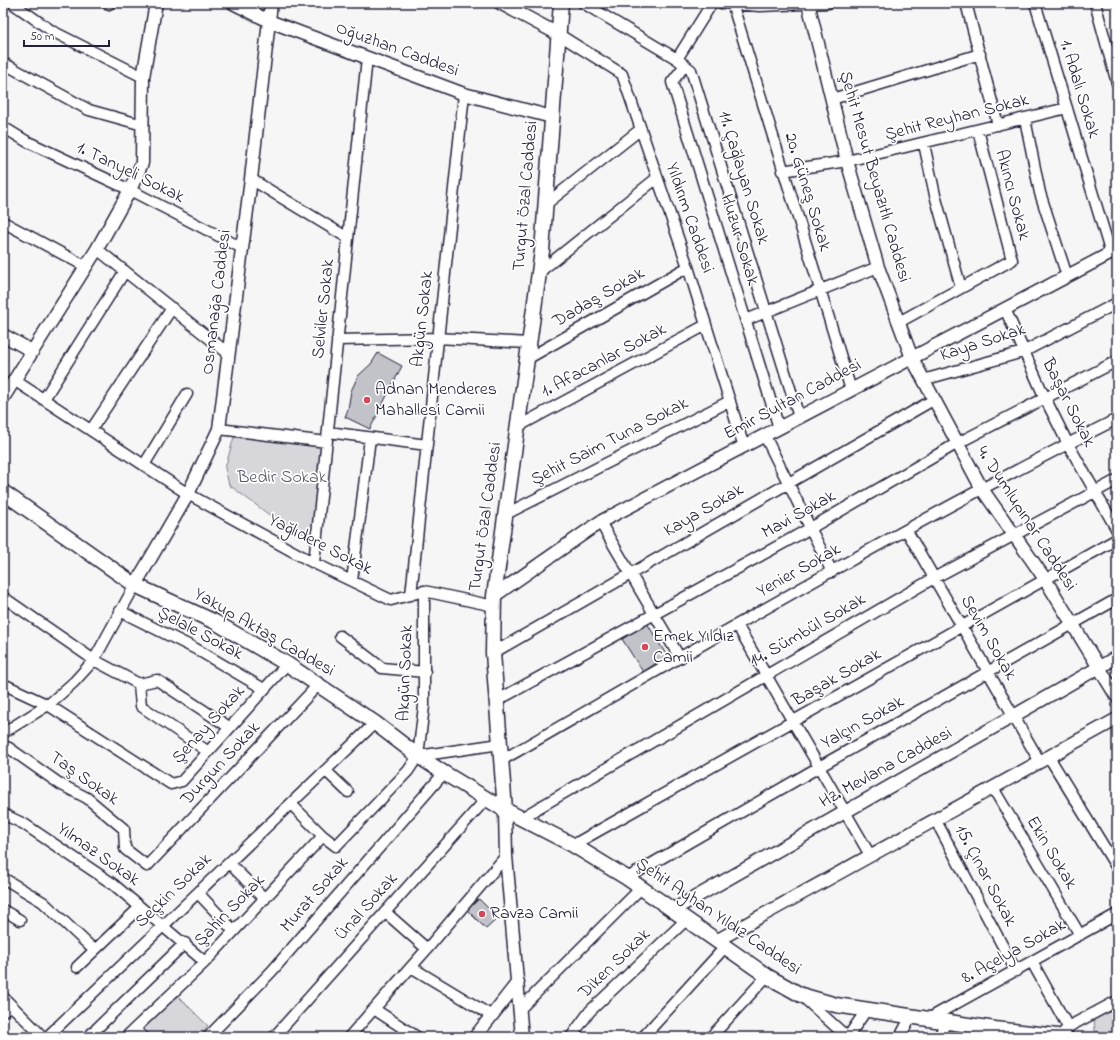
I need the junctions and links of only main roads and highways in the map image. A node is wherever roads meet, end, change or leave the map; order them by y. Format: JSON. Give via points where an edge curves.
{"nodes":[{"id":1,"x":561,"y":3,"type":"edge"},
{"id":2,"x":5,"y":496,"type":"edge"},
{"id":3,"x":505,"y":810,"type":"junction"},
{"id":4,"x":993,"y":1033,"type":"edge"},
{"id":5,"x":1064,"y":1034,"type":"edge"}],
"edges":[{"from":1,"to":3,"type":"main road","name":"Turgut Özal Caddesi","via":[[546,204],[494,601],[493,653]]},
{"from":2,"to":3,"type":"main road","name":"Yakup Aktaş Caddesi","via":[[135,585],[215,622],[287,664],[375,723],[418,756]]},
{"from":3,"to":4,"type":"main road","name":"Şehit Ayhan Yıldız Caddesi","via":[[573,845],[627,878],[767,976],[801,995],[836,1005],[946,1022]]},
{"from":4,"to":5,"type":"main road","name":"Şehit Ayhan Yıldız Caddesi"}]}
